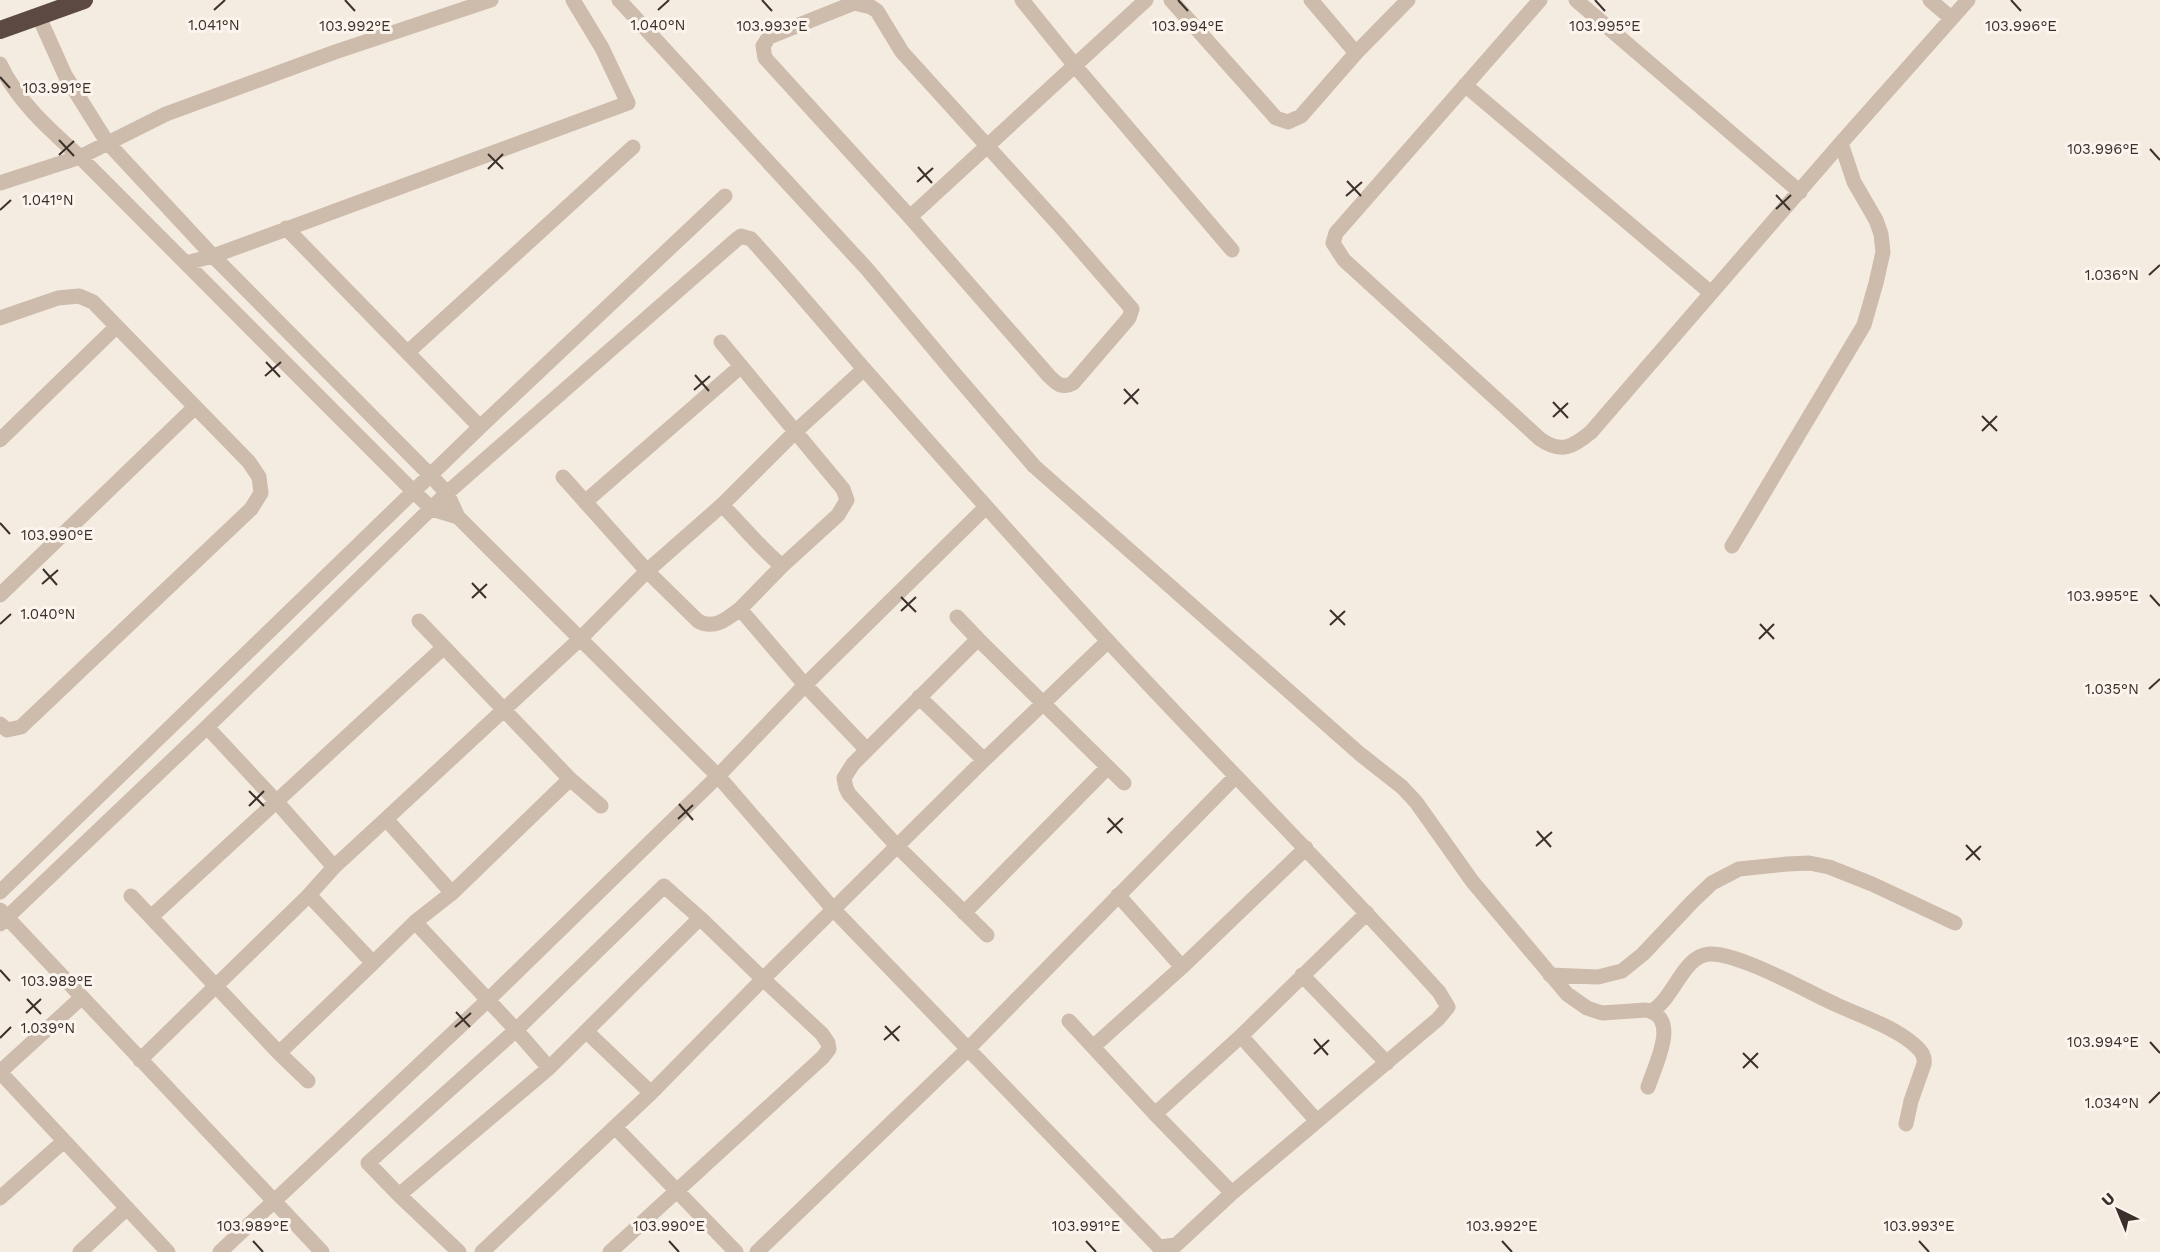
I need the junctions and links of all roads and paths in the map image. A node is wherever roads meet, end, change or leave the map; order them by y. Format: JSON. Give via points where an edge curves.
{"nodes":[{"id":1,"x":84,"y":0,"type":"edge"},
{"id":2,"x":491,"y":0,"type":"edge"},
{"id":3,"x":573,"y":0,"type":"edge"},
{"id":4,"x":619,"y":0,"type":"edge"},
{"id":5,"x":1022,"y":0,"type":"edge"},
{"id":6,"x":1146,"y":0,"type":"edge"},
{"id":7,"x":1171,"y":0,"type":"edge"},
{"id":8,"x":1311,"y":0,"type":"edge"},
{"id":9,"x":1408,"y":0,"type":"edge"},
{"id":10,"x":1540,"y":0,"type":"edge"},
{"id":11,"x":1576,"y":0,"type":"edge"},
{"id":12,"x":1930,"y":0,"type":"edge"},
{"id":13,"x":1968,"y":0,"type":"edge"},
{"id":14,"x":39,"y":17,"type":"junction"},
{"id":15,"x":1951,"y":18,"type":"junction"},
{"id":16,"x":0,"y":30,"type":"edge"},
{"id":17,"x":1356,"y":53,"type":"junction"},
{"id":18,"x":0,"y":64,"type":"edge"},
{"id":19,"x":1076,"y":67,"type":"junction"},
{"id":20,"x":1465,"y":85,"type":"junction"},
{"id":21,"x":107,"y":142,"type":"junction"},
{"id":22,"x":1841,"y":143,"type":"junction"},
{"id":23,"x":987,"y":145,"type":"junction"},
{"id":24,"x":633,"y":147,"type":"dead end"},
{"id":25,"x":80,"y":157,"type":"junction"},
{"id":26,"x":0,"y":183,"type":"edge"},
{"id":27,"x":1800,"y":192,"type":"junction"},
{"id":28,"x":725,"y":196,"type":"dead end"},
{"id":29,"x":910,"y":217,"type":"junction"},
{"id":30,"x":286,"y":228,"type":"junction"},
{"id":31,"x":1232,"y":250,"type":"dead end"},
{"id":32,"x":213,"y":255,"type":"junction"},
{"id":33,"x":186,"y":263,"type":"junction"},
{"id":34,"x":1711,"y":293,"type":"junction"},
{"id":35,"x":0,"y":318,"type":"edge"},
{"id":36,"x":116,"y":327,"type":"junction"},
{"id":37,"x":721,"y":342,"type":"dead end"},
{"id":38,"x":408,"y":352,"type":"junction"},
{"id":39,"x":740,"y":367,"type":"junction"},
{"id":40,"x":864,"y":369,"type":"junction"},
{"id":41,"x":195,"y":407,"type":"junction"},
{"id":42,"x":480,"y":427,"type":"junction"},
{"id":43,"x":796,"y":431,"type":"junction"},
{"id":44,"x":0,"y":440,"type":"edge"},
{"id":45,"x":430,"y":476,"type":"junction"},
{"id":46,"x":563,"y":477,"type":"dead end"},
{"id":47,"x":414,"y":492,"type":"junction"},
{"id":48,"x":447,"y":493,"type":"junction"},
{"id":49,"x":585,"y":502,"type":"junction"},
{"id":50,"x":722,"y":505,"type":"junction"},
{"id":51,"x":986,"y":507,"type":"junction"},
{"id":52,"x":432,"y":509,"type":"junction"},
{"id":53,"x":458,"y":517,"type":"junction"},
{"id":54,"x":1732,"y":546,"type":"dead end"},
{"id":55,"x":782,"y":566,"type":"junction"},
{"id":56,"x":647,"y":572,"type":"junction"},
{"id":57,"x":0,"y":595,"type":"edge"},
{"id":58,"x":740,"y":609,"type":"junction"},
{"id":59,"x":957,"y":617,"type":"dead end"},
{"id":60,"x":419,"y":621,"type":"dead end"},
{"id":61,"x":580,"y":639,"type":"junction"},
{"id":62,"x":978,"y":639,"type":"junction"},
{"id":63,"x":1108,"y":641,"type":"junction"},
{"id":64,"x":444,"y":647,"type":"junction"},
{"id":65,"x":805,"y":685,"type":"junction"},
{"id":66,"x":919,"y":697,"type":"junction"},
{"id":67,"x":1045,"y":703,"type":"junction"},
{"id":68,"x":503,"y":710,"type":"junction"},
{"id":69,"x":0,"y":724,"type":"edge"},
{"id":70,"x":207,"y":728,"type":"junction"},
{"id":71,"x":867,"y":750,"type":"junction"},
{"id":72,"x":984,"y":760,"type":"junction"},
{"id":73,"x":1108,"y":767,"type":"junction"},
{"id":74,"x":718,"y":776,"type":"junction"},
{"id":75,"x":1235,"y":777,"type":"junction"},
{"id":76,"x":570,"y":779,"type":"junction"},
{"id":77,"x":1124,"y":783,"type":"dead end"},
{"id":78,"x":276,"y":801,"type":"junction"},
{"id":79,"x":601,"y":806,"type":"dead end"},
{"id":80,"x":386,"y":819,"type":"junction"},
{"id":81,"x":897,"y":846,"type":"junction"},
{"id":82,"x":1306,"y":848,"type":"junction"},
{"id":83,"x":334,"y":867,"type":"junction"},
{"id":84,"x":0,"y":892,"type":"edge"},
{"id":85,"x":452,"y":893,"type":"junction"},
{"id":86,"x":1118,"y":895,"type":"junction"},
{"id":87,"x":131,"y":896,"type":"dead end"},
{"id":88,"x":309,"y":896,"type":"junction"},
{"id":89,"x":834,"y":910,"type":"junction"},
{"id":90,"x":964,"y":913,"type":"junction"},
{"id":91,"x":1367,"y":913,"type":"junction"},
{"id":92,"x":2,"y":917,"type":"edge"},
{"id":93,"x":151,"y":917,"type":"junction"},
{"id":94,"x":700,"y":918,"type":"junction"},
{"id":95,"x":415,"y":922,"type":"junction"},
{"id":96,"x":1956,"y":924,"type":"dead end"},
{"id":97,"x":987,"y":935,"type":"dead end"},
{"id":98,"x":373,"y":963,"type":"junction"},
{"id":99,"x":1182,"y":967,"type":"junction"},
{"id":100,"x":1302,"y":975,"type":"junction"},
{"id":101,"x":1550,"y":975,"type":"junction"},
{"id":102,"x":763,"y":979,"type":"junction"},
{"id":103,"x":216,"y":986,"type":"junction"},
{"id":104,"x":81,"y":998,"type":"junction"},
{"id":105,"x":488,"y":1000,"type":"junction"},
{"id":106,"x":1652,"y":1011,"type":"junction"},
{"id":107,"x":1069,"y":1021,"type":"dead end"},
{"id":108,"x":516,"y":1030,"type":"junction"},
{"id":109,"x":587,"y":1032,"type":"junction"},
{"id":110,"x":1241,"y":1036,"type":"junction"},
{"id":111,"x":1094,"y":1046,"type":"junction"},
{"id":112,"x":968,"y":1049,"type":"junction"},
{"id":113,"x":279,"y":1053,"type":"junction"},
{"id":114,"x":140,"y":1060,"type":"junction"},
{"id":115,"x":1388,"y":1063,"type":"junction"},
{"id":116,"x":549,"y":1068,"type":"junction"},
{"id":117,"x":0,"y":1072,"type":"edge"},
{"id":118,"x":308,"y":1081,"type":"dead end"},
{"id":119,"x":1648,"y":1087,"type":"dead end"},
{"id":120,"x":651,"y":1093,"type":"junction"},
{"id":121,"x":1155,"y":1114,"type":"junction"},
{"id":122,"x":1316,"y":1120,"type":"junction"},
{"id":123,"x":1906,"y":1124,"type":"dead end"},
{"id":124,"x":615,"y":1127,"type":"junction"},
{"id":125,"x":64,"y":1141,"type":"junction"},
{"id":126,"x":677,"y":1191,"type":"junction"},
{"id":127,"x":1232,"y":1193,"type":"junction"},
{"id":128,"x":399,"y":1195,"type":"junction"},
{"id":129,"x":0,"y":1198,"type":"edge"},
{"id":130,"x":274,"y":1201,"type":"junction"},
{"id":131,"x":127,"y":1208,"type":"junction"},
{"id":132,"x":80,"y":1252,"type":"edge"},
{"id":133,"x":168,"y":1252,"type":"edge"},
{"id":134,"x":220,"y":1252,"type":"edge"},
{"id":135,"x":322,"y":1252,"type":"edge"},
{"id":136,"x":459,"y":1252,"type":"edge"},
{"id":137,"x":482,"y":1252,"type":"edge"},
{"id":138,"x":610,"y":1252,"type":"edge"},
{"id":139,"x":736,"y":1252,"type":"edge"},
{"id":140,"x":757,"y":1252,"type":"edge"}],
"edges":[{"from":1,"to":14,"type":"highway"},
{"from":2,"to":21,"type":"street","via":[[166,114]]},
{"from":3,"to":30,"type":"street","via":[[628,103]]},
{"from":4,"to":101,"type":"street","via":[[867,269],[1035,466],[1402,787],[1472,881]]},
{"from":5,"to":19,"type":"street"},
{"from":6,"to":19,"type":"street"},
{"from":7,"to":17,"type":"street","via":[[1276,118],[1283,121],[1301,116]]},
{"from":8,"to":17,"type":"street"},
{"from":9,"to":17,"type":"street"},
{"from":10,"to":20,"type":"street"},
{"from":11,"to":27,"type":"street"},
{"from":12,"to":15,"type":"street"},
{"from":13,"to":15,"type":"street"},
{"from":14,"to":16,"type":"highway"},
{"from":14,"to":21,"type":"street","via":[[65,75]]},
{"from":15,"to":22,"type":"street"},
{"from":18,"to":25,"type":"street","via":[[22,100]]},
{"from":19,"to":23,"type":"street"},
{"from":19,"to":31,"type":"street"},
{"from":20,"to":34,"type":"street"},
{"from":20,"to":34,"type":"street","via":[[1336,233],[1333,243],[1344,260],[1540,439],[1549,446],[1566,447],[1591,432]]},
{"from":21,"to":25,"type":"street"},
{"from":21,"to":32,"type":"street"},
{"from":22,"to":27,"type":"street"},
{"from":22,"to":54,"type":"street","via":[[1854,182],[1881,234],[1883,252],[1876,283],[1864,325]]},
{"from":23,"to":29,"type":"street"},
{"from":23,"to":29,"type":"street","via":[[902,52],[871,7],[854,3],[769,37],[763,46],[765,58]]},
{"from":23,"to":29,"type":"street","via":[[1132,309],[1129,318],[1073,383],[1060,386],[1049,376]]},
{"from":24,"to":38,"type":"street"},
{"from":25,"to":26,"type":"street"},
{"from":25,"to":33,"type":"street"},
{"from":27,"to":34,"type":"street"},
{"from":28,"to":42,"type":"street"},
{"from":30,"to":32,"type":"street"},
{"from":30,"to":38,"type":"street"},
{"from":32,"to":33,"type":"street"},
{"from":32,"to":45,"type":"street"},
{"from":33,"to":47,"type":"street"},
{"from":35,"to":36,"type":"street","via":[[58,298],[79,296],[93,302]]},
{"from":36,"to":41,"type":"street"},
{"from":36,"to":44,"type":"street"},
{"from":37,"to":39,"type":"street"},
{"from":38,"to":42,"type":"street"},
{"from":39,"to":43,"type":"street"},
{"from":39,"to":49,"type":"street"},
{"from":40,"to":43,"type":"street"},
{"from":40,"to":48,"type":"street","via":[[751,239],[741,236]]},
{"from":40,"to":51,"type":"street"},
{"from":41,"to":57,"type":"street"},
{"from":41,"to":69,"type":"street","via":[[249,462],[259,477],[261,493],[251,509],[21,726],[7,729]]},
{"from":42,"to":45,"type":"street"},
{"from":43,"to":50,"type":"street"},
{"from":43,"to":55,"type":"street","via":[[843,489],[847,500],[838,515]]},
{"from":45,"to":47,"type":"street"},
{"from":45,"to":48,"type":"street"},
{"from":46,"to":49,"type":"street"},
{"from":47,"to":52,"type":"street"},
{"from":47,"to":84,"type":"street"},
{"from":48,"to":52,"type":"street"},
{"from":48,"to":53,"type":"street"},
{"from":49,"to":56,"type":"street"},
{"from":50,"to":55,"type":"street"},
{"from":50,"to":56,"type":"street"},
{"from":51,"to":63,"type":"street"},
{"from":51,"to":65,"type":"street"},
{"from":52,"to":53,"type":"street"},
{"from":52,"to":70,"type":"street"},
{"from":53,"to":61,"type":"street"},
{"from":55,"to":58,"type":"street"},
{"from":56,"to":58,"type":"street","via":[[704,624],[724,621]]},
{"from":56,"to":61,"type":"street"},
{"from":58,"to":65,"type":"street"},
{"from":59,"to":62,"type":"street"},
{"from":60,"to":64,"type":"street"},
{"from":61,"to":68,"type":"street"},
{"from":61,"to":74,"type":"street"},
{"from":62,"to":66,"type":"street"},
{"from":62,"to":67,"type":"street"},
{"from":63,"to":67,"type":"street"},
{"from":63,"to":75,"type":"street"},
{"from":64,"to":68,"type":"street"},
{"from":64,"to":78,"type":"street"},
{"from":65,"to":71,"type":"street"},
{"from":65,"to":74,"type":"street"},
{"from":66,"to":71,"type":"street"},
{"from":66,"to":72,"type":"street"},
{"from":67,"to":72,"type":"street"},
{"from":67,"to":73,"type":"street"},
{"from":68,"to":76,"type":"street"},
{"from":68,"to":80,"type":"street"},
{"from":70,"to":78,"type":"street"},
{"from":70,"to":92,"type":"street"},
{"from":71,"to":81,"type":"street","via":[[846,774],[846,788]]},
{"from":72,"to":81,"type":"street"},
{"from":73,"to":77,"type":"street"},
{"from":73,"to":90,"type":"street"},
{"from":74,"to":89,"type":"street"},
{"from":74,"to":105,"type":"street"},
{"from":75,"to":82,"type":"street"},
{"from":75,"to":86,"type":"street"},
{"from":76,"to":79,"type":"street"},
{"from":76,"to":85,"type":"street"},
{"from":78,"to":83,"type":"street"},
{"from":78,"to":93,"type":"street"},
{"from":80,"to":83,"type":"street"},
{"from":80,"to":85,"type":"street"},
{"from":81,"to":89,"type":"street"},
{"from":81,"to":90,"type":"street"},
{"from":82,"to":91,"type":"street"},
{"from":82,"to":99,"type":"street"},
{"from":83,"to":88,"type":"street"},
{"from":85,"to":95,"type":"street"},
{"from":86,"to":99,"type":"street"},
{"from":86,"to":112,"type":"street"},
{"from":87,"to":93,"type":"street"},
{"from":88,"to":98,"type":"street"},
{"from":88,"to":103,"type":"street"},
{"from":89,"to":102,"type":"street"},
{"from":89,"to":112,"type":"street"},
{"from":90,"to":97,"type":"street"},
{"from":91,"to":100,"type":"street"},
{"from":91,"to":115,"type":"street","via":[[1448,1007]]},
{"from":92,"to":104,"type":"street"},
{"from":93,"to":103,"type":"street"},
{"from":94,"to":102,"type":"street"},
{"from":94,"to":108,"type":"street","via":[[660,882]]},
{"from":94,"to":109,"type":"street"},
{"from":95,"to":98,"type":"street"},
{"from":95,"to":105,"type":"street"},
{"from":96,"to":101,"type":"street","via":[[1829,867],[1809,863],[1739,868],[1712,883],[1622,971],[1598,977]]},
{"from":98,"to":113,"type":"street"},
{"from":99,"to":111,"type":"street"},
{"from":100,"to":110,"type":"street"},
{"from":100,"to":115,"type":"street"},
{"from":101,"to":106,"type":"street","via":[[1567,994],[1596,1012]]},
{"from":102,"to":120,"type":"street"},
{"from":102,"to":126,"type":"street","via":[[822,1034],[829,1049]]},
{"from":103,"to":113,"type":"street"},
{"from":103,"to":114,"type":"street"},
{"from":104,"to":114,"type":"street"},
{"from":104,"to":117,"type":"street"},
{"from":105,"to":108,"type":"street"},
{"from":105,"to":130,"type":"street"},
{"from":106,"to":119,"type":"street","via":[[1664,1023],[1665,1033]]},
{"from":106,"to":123,"type":"street","via":[[1702,955],[1728,957],[1792,983],[1881,1023],[1922,1052],[1924,1064]]},
{"from":107,"to":111,"type":"street"},
{"from":108,"to":116,"type":"street"},
{"from":108,"to":128,"type":"street","via":[[368,1163]]},
{"from":109,"to":116,"type":"street"},
{"from":109,"to":120,"type":"street"},
{"from":110,"to":121,"type":"street"},
{"from":110,"to":122,"type":"street"},
{"from":111,"to":121,"type":"street"},
{"from":112,"to":127,"type":"street","via":[[1159,1247],[1176,1245]]},
{"from":112,"to":140,"type":"street"},
{"from":113,"to":118,"type":"street"},
{"from":114,"to":130,"type":"street"},
{"from":115,"to":122,"type":"street"},
{"from":116,"to":128,"type":"street"},
{"from":117,"to":125,"type":"street"},
{"from":120,"to":124,"type":"street"},
{"from":121,"to":127,"type":"street"},
{"from":122,"to":127,"type":"street"},
{"from":124,"to":126,"type":"street"},
{"from":124,"to":137,"type":"street"},
{"from":125,"to":129,"type":"street"},
{"from":125,"to":131,"type":"street"},
{"from":126,"to":138,"type":"street"},
{"from":126,"to":139,"type":"street"},
{"from":128,"to":136,"type":"street"},
{"from":130,"to":134,"type":"street"},
{"from":130,"to":135,"type":"street"},
{"from":131,"to":132,"type":"street"},
{"from":131,"to":133,"type":"street"}]}
